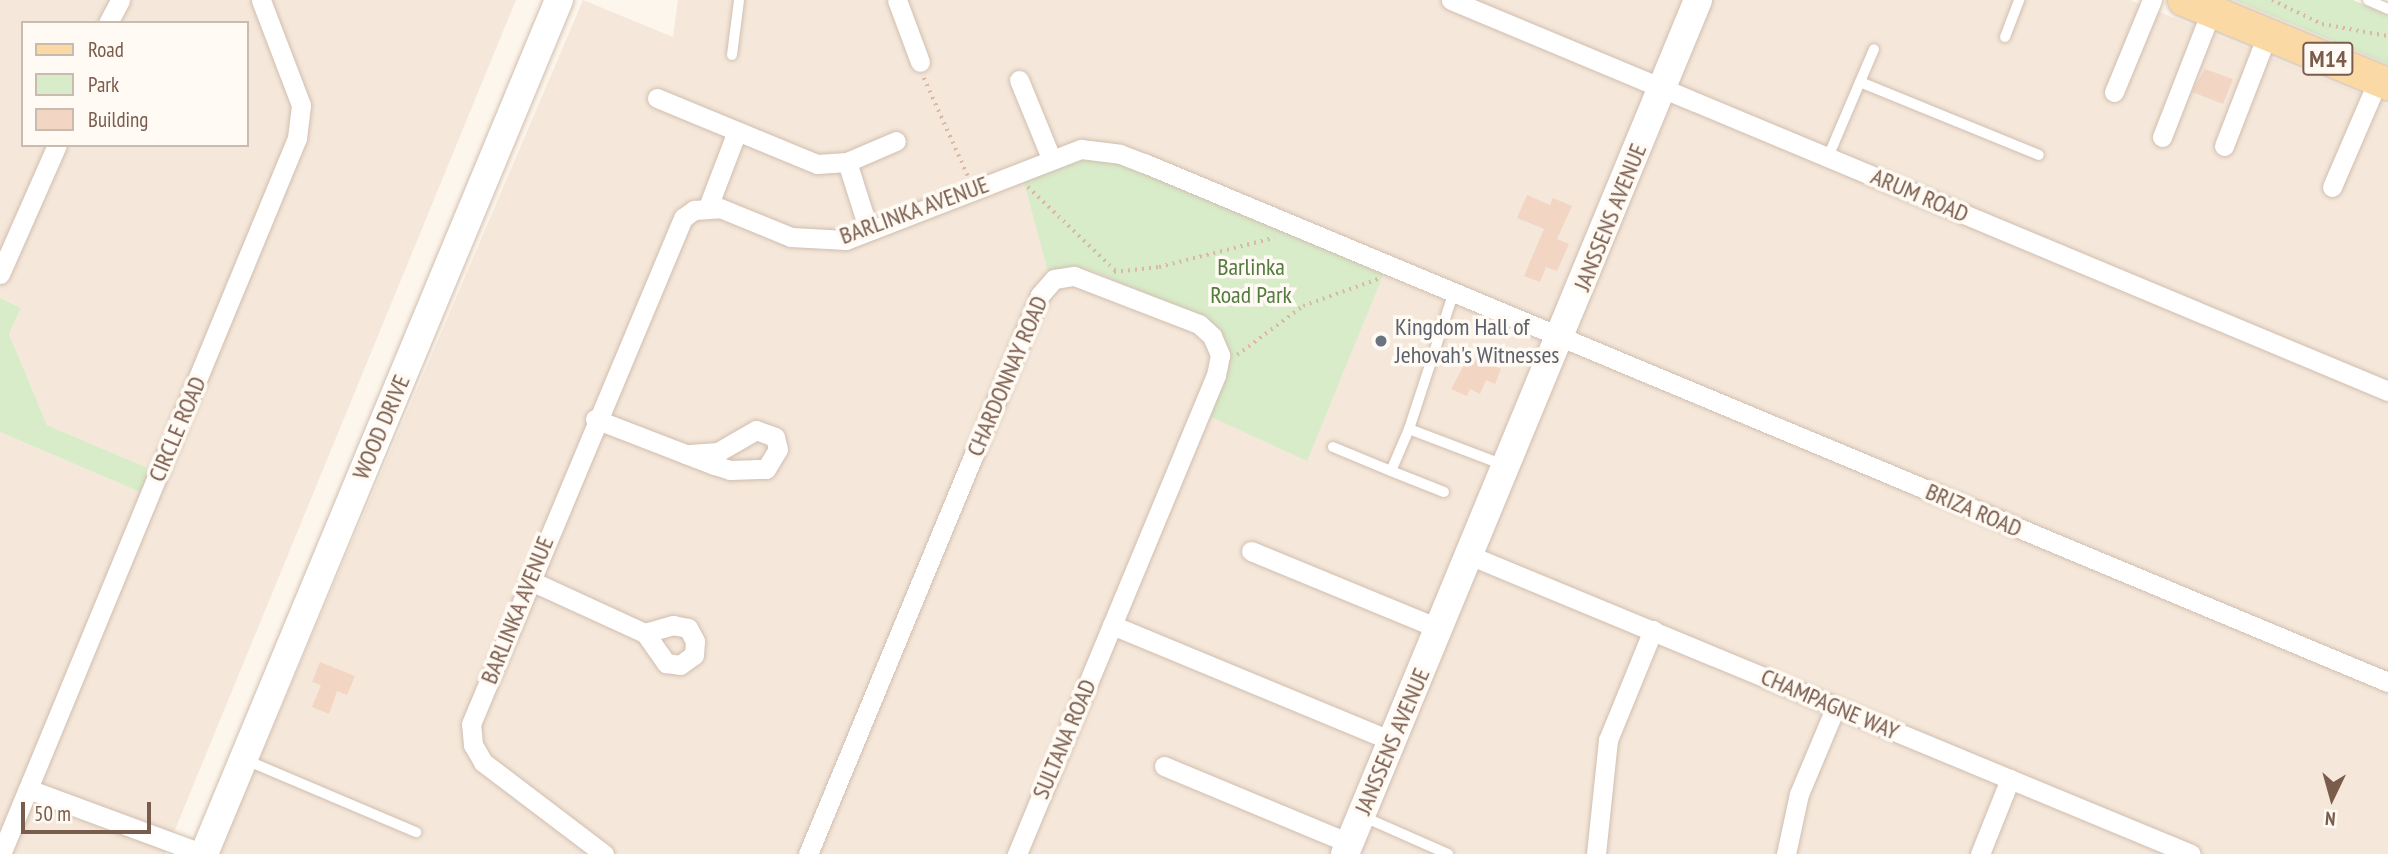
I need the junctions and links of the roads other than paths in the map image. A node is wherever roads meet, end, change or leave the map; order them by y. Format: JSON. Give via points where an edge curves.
{"nodes":[{"id":1,"x":120,"y":0,"type":"edge"},
{"id":2,"x":261,"y":0,"type":"edge"},
{"id":3,"x":559,"y":0,"type":"edge"},
{"id":4,"x":739,"y":0,"type":"edge"},
{"id":5,"x":897,"y":0,"type":"edge"},
{"id":6,"x":1451,"y":0,"type":"edge"},
{"id":7,"x":1698,"y":0,"type":"edge"},
{"id":8,"x":2019,"y":0,"type":"edge"},
{"id":9,"x":2152,"y":0,"type":"edge"},
{"id":10,"x":2368,"y":0,"type":"edge"},
{"id":11,"x":2198,"y":6,"type":"edge"},
{"id":12,"x":2388,"y":9,"type":"edge"},
{"id":13,"x":109,"y":21,"type":"edge"},
{"id":14,"x":2267,"y":35,"type":"junction"},
{"id":15,"x":2005,"y":37,"type":"dead end"},
{"id":16,"x":1874,"y":49,"type":"dead end"},
{"id":17,"x":732,"y":55,"type":"dead end"},
{"id":18,"x":920,"y":62,"type":"road end"},
{"id":19,"x":1018,"y":80,"type":"dead end"},
{"id":20,"x":1860,"y":82,"type":"junction"},
{"id":21,"x":2383,"y":82,"type":"edge"},
{"id":22,"x":1663,"y":88,"type":"junction"},
{"id":23,"x":2114,"y":92,"type":"dead end"},
{"id":24,"x":657,"y":97,"type":"dead end"},
{"id":25,"x":737,"y":131,"type":"junction"},
{"id":26,"x":2161,"y":136,"type":"dead end"},
{"id":27,"x":896,"y":141,"type":"dead end"},
{"id":28,"x":2224,"y":146,"type":"dead end"},
{"id":29,"x":56,"y":147,"type":"edge"},
{"id":30,"x":2039,"y":155,"type":"dead end"},
{"id":31,"x":1828,"y":157,"type":"junction"},
{"id":32,"x":1051,"y":158,"type":"junction"},
{"id":33,"x":848,"y":162,"type":"junction"},
{"id":34,"x":2332,"y":187,"type":"dead end"},
{"id":35,"x":708,"y":207,"type":"junction"},
{"id":36,"x":869,"y":231,"type":"junction"},
{"id":37,"x":0,"y":274,"type":"edge"},
{"id":38,"x":1453,"y":294,"type":"junction"},
{"id":39,"x":1560,"y":337,"type":"junction"},
{"id":40,"x":2388,"y":391,"type":"edge"},
{"id":41,"x":596,"y":419,"type":"junction"},
{"id":42,"x":1409,"y":429,"type":"junction"},
{"id":43,"x":1334,"y":447,"type":"dead end"},
{"id":44,"x":686,"y":454,"type":"dead end"},
{"id":45,"x":1504,"y":466,"type":"junction"},
{"id":46,"x":1391,"y":471,"type":"junction"},
{"id":47,"x":1444,"y":492,"type":"dead end"},
{"id":48,"x":1251,"y":551,"type":"dead end"},
{"id":49,"x":1469,"y":555,"type":"junction"},
{"id":50,"x":529,"y":580,"type":"junction"},
{"id":51,"x":1112,"y":625,"type":"junction"},
{"id":52,"x":1438,"y":628,"type":"junction"},
{"id":53,"x":1653,"y":630,"type":"junction"},
{"id":54,"x":645,"y":633,"type":"dead end"},
{"id":55,"x":2388,"y":682,"type":"edge"},
{"id":56,"x":1836,"y":706,"type":"junction"},
{"id":57,"x":1392,"y":741,"type":"junction"},
{"id":58,"x":244,"y":759,"type":"junction"},
{"id":59,"x":1164,"y":766,"type":"dead end"},
{"id":60,"x":2010,"y":779,"type":"junction"},
{"id":61,"x":28,"y":789,"type":"junction"},
{"id":62,"x":1360,"y":816,"type":"junction"},
{"id":63,"x":416,"y":832,"type":"dead end"},
{"id":64,"x":1347,"y":848,"type":"edge"},
{"id":65,"x":1,"y":854,"type":"edge"},
{"id":66,"x":204,"y":854,"type":"edge"},
{"id":67,"x":604,"y":854,"type":"edge"},
{"id":68,"x":808,"y":854,"type":"edge"},
{"id":69,"x":1017,"y":854,"type":"edge"},
{"id":70,"x":1448,"y":854,"type":"edge"},
{"id":71,"x":1595,"y":854,"type":"edge"},
{"id":72,"x":1786,"y":854,"type":"edge"},
{"id":73,"x":1979,"y":854,"type":"edge"},
{"id":74,"x":2191,"y":854,"type":"edge"}],
"edges":[{"from":1,"to":13,"type":"street"},
{"from":2,"to":61,"type":"street","name":"CIRCLE ROAD","via":[[301,105],[298,138]]},
{"from":3,"to":58,"type":"street","name":"WOOD DRIVE"},
{"from":4,"to":17,"type":"lane"},
{"from":5,"to":18,"type":"street"},
{"from":6,"to":22,"type":"street","name":"ARUM ROAD"},
{"from":7,"to":22,"type":"street","name":"JANSSENS AVENUE"},
{"from":8,"to":15,"type":"lane"},
{"from":9,"to":23,"type":"street"},
{"from":10,"to":12,"type":"lane"},
{"from":11,"to":14,"type":"main road","number":"M14"},
{"from":11,"to":26,"type":"street"},
{"from":14,"to":21,"type":"main road","number":"M14"},
{"from":14,"to":28,"type":"street"},
{"from":16,"to":20,"type":"lane"},
{"from":19,"to":32,"type":"street"},
{"from":20,"to":30,"type":"lane"},
{"from":20,"to":31,"type":"lane"},
{"from":21,"to":34,"type":"street"},
{"from":22,"to":31,"type":"street","name":"ARUM ROAD"},
{"from":22,"to":39,"type":"street","name":"JANSSENS AVENUE"},
{"from":24,"to":25,"type":"street"},
{"from":25,"to":33,"type":"street","via":[[817,164]]},
{"from":25,"to":35,"type":"street"},
{"from":27,"to":33,"type":"street"},
{"from":29,"to":37,"type":"street"},
{"from":31,"to":40,"type":"street","name":"ARUM ROAD"},
{"from":32,"to":36,"type":"street","name":"BARLINKA AVENUE"},
{"from":32,"to":38,"type":"street","name":"BARLINKA AVENUE","via":[[1081,149],[1120,154]]},
{"from":33,"to":36,"type":"street"},
{"from":35,"to":36,"type":"street","name":"BARLINKA AVENUE","via":[[807,240],[846,240]]},
{"from":35,"to":41,"type":"street","name":"BARLINKA AVENUE","via":[[694,210],[674,231]]},
{"from":38,"to":39,"type":"street","name":"BARLINKA AVENUE"},
{"from":38,"to":42,"type":"lane"},
{"from":39,"to":45,"type":"street","name":"JANSSENS AVENUE"},
{"from":39,"to":55,"type":"street","name":"BRIZA ROAD"},
{"from":41,"to":44,"type":"street"},
{"from":41,"to":50,"type":"street","name":"BARLINKA AVENUE"},
{"from":42,"to":45,"type":"lane"},
{"from":42,"to":46,"type":"lane"},
{"from":43,"to":46,"type":"lane"},
{"from":45,"to":49,"type":"street","name":"JANSSENS AVENUE"},
{"from":46,"to":47,"type":"lane"},
{"from":48,"to":52,"type":"street"},
{"from":49,"to":52,"type":"street","name":"JANSSENS AVENUE"},
{"from":49,"to":53,"type":"street","name":"CHAMPAGNE WAY"},
{"from":50,"to":54,"type":"street"},
{"from":50,"to":67,"type":"street","name":"BARLINKA AVENUE","via":[[471,724],[472,745],[483,762]]},
{"from":51,"to":57,"type":"street"},
{"from":51,"to":68,"type":"street","name":"CHARDONNAY ROAD","via":[[1218,366],[1217,346],[1205,328],[1081,277],[1054,279],[1040,295]]},
{"from":51,"to":69,"type":"street","name":"SULTANA ROAD"},
{"from":52,"to":57,"type":"street","name":"JANSSENS AVENUE"},
{"from":53,"to":56,"type":"street","name":"CHAMPAGNE WAY"},
{"from":53,"to":71,"type":"street","via":[[1608,740]]},
{"from":56,"to":60,"type":"street","name":"CHAMPAGNE WAY"},
{"from":56,"to":72,"type":"street","via":[[1795,805]]},
{"from":57,"to":62,"type":"street","name":"JANSSENS AVENUE"},
{"from":58,"to":63,"type":"lane"},
{"from":58,"to":66,"type":"street","name":"WOOD DRIVE"},
{"from":59,"to":64,"type":"street"},
{"from":60,"to":73,"type":"street"},
{"from":60,"to":74,"type":"street","name":"CHAMPAGNE WAY"},
{"from":61,"to":65,"type":"street","name":"CIRCLE ROAD"},
{"from":61,"to":66,"type":"street"},
{"from":62,"to":64,"type":"street","name":"JANSSENS AVENUE"},
{"from":62,"to":70,"type":"lane"}]}
